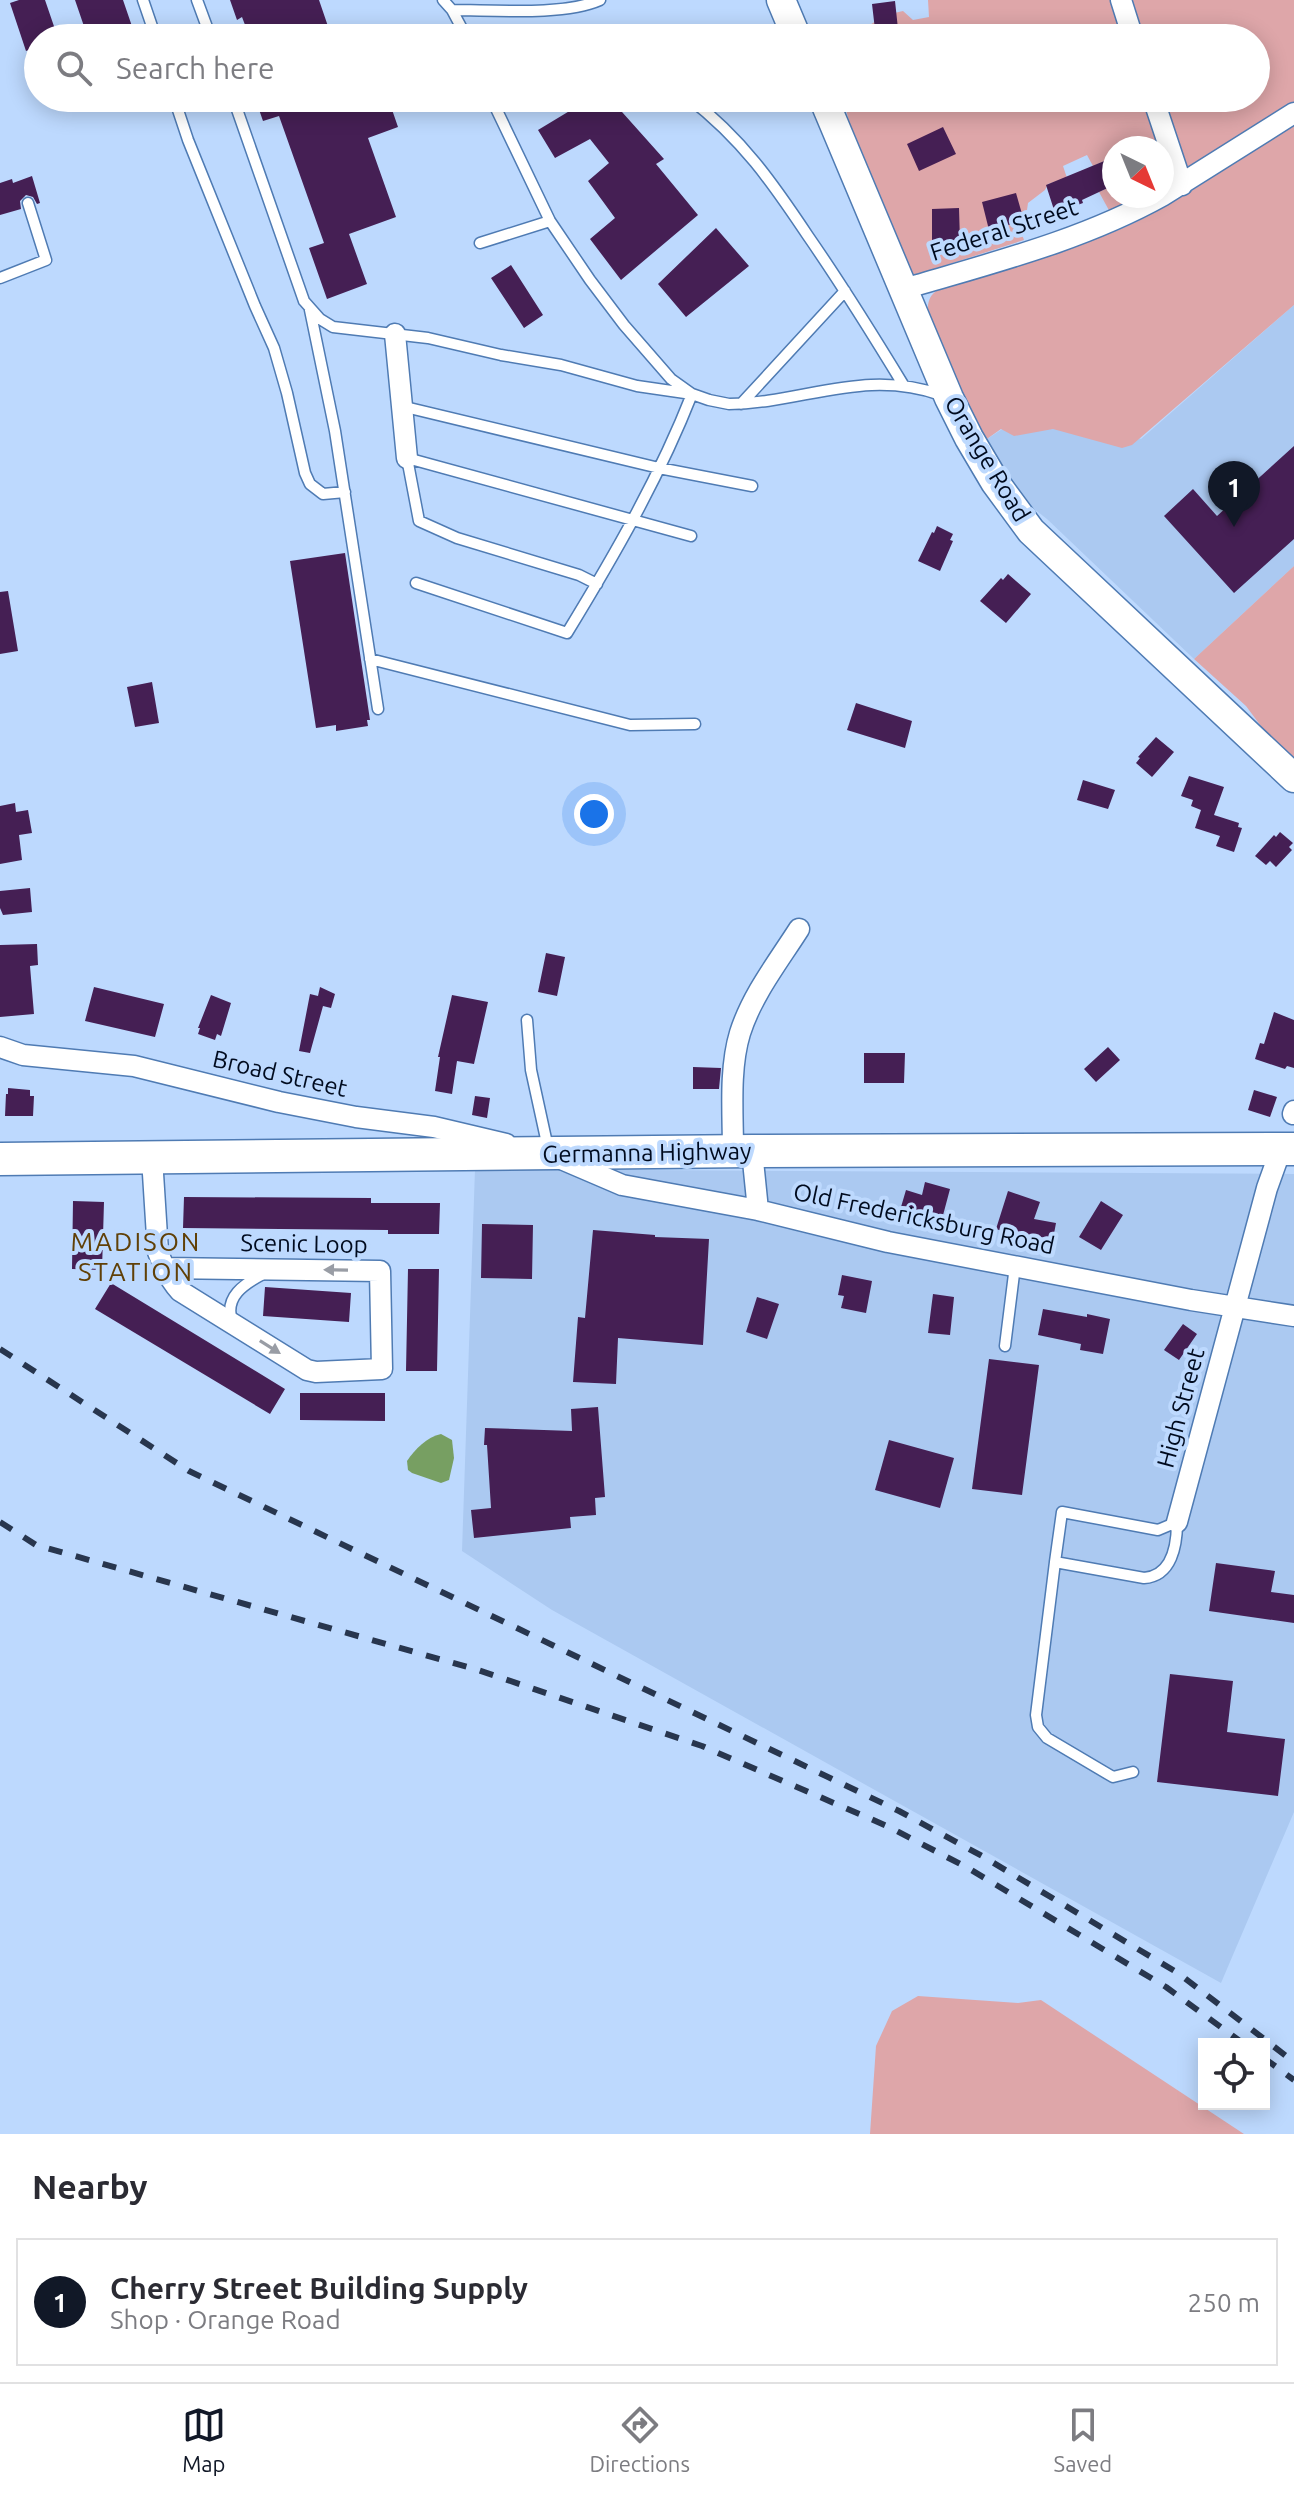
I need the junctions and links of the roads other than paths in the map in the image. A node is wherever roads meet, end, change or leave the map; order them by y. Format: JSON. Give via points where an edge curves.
{"nodes":[{"id":1,"x":143,"y":0,"type":"edge"},
{"id":2,"x":197,"y":0,"type":"edge"},
{"id":3,"x":443,"y":0,"type":"edge"},
{"id":4,"x":600,"y":0,"type":"edge"},
{"id":5,"x":781,"y":0,"type":"edge"},
{"id":6,"x":1121,"y":0,"type":"edge"},
{"id":7,"x":452,"y":10,"type":"junction"},
{"id":8,"x":151,"y":24,"type":"edge"},
{"id":9,"x":206,"y":24,"type":"edge"},
{"id":10,"x":460,"y":24,"type":"edge"},
{"id":11,"x":791,"y":24,"type":"edge"},
{"id":12,"x":1129,"y":24,"type":"edge"},
{"id":13,"x":179,"y":112,"type":"edge"},
{"id":14,"x":238,"y":112,"type":"edge"},
{"id":15,"x":498,"y":112,"type":"edge"},
{"id":16,"x":706,"y":112,"type":"edge"},
{"id":17,"x":829,"y":112,"type":"edge"},
{"id":18,"x":1158,"y":112,"type":"edge"},
{"id":19,"x":1294,"y":113,"type":"edge"},
{"id":20,"x":1182,"y":185,"type":"junction"},
{"id":21,"x":1174,"y":189,"type":"edge"},
{"id":22,"x":28,"y":203,"type":"dead end"},
{"id":23,"x":1137,"y":208,"type":"edge"},
{"id":24,"x":550,"y":221,"type":"junction"},
{"id":25,"x":480,"y":243,"type":"dead end"},
{"id":26,"x":0,"y":278,"type":"edge"},
{"id":27,"x":904,"y":289,"type":"junction"},
{"id":28,"x":845,"y":291,"type":"junction"},
{"id":29,"x":309,"y":308,"type":"junction"},
{"id":30,"x":395,"y":334,"type":"junction"},
{"id":31,"x":904,"y":386,"type":"junction"},
{"id":32,"x":692,"y":394,"type":"junction"},
{"id":33,"x":949,"y":398,"type":"junction"},
{"id":34,"x":741,"y":404,"type":"junction"},
{"id":35,"x":401,"y":406,"type":"junction"},
{"id":36,"x":407,"y":458,"type":"junction"},
{"id":37,"x":659,"y":468,"type":"junction"},
{"id":38,"x":752,"y":486,"type":"dead end"},
{"id":39,"x":345,"y":492,"type":"junction"},
{"id":40,"x":632,"y":521,"type":"junction"},
{"id":41,"x":691,"y":536,"type":"dead end"},
{"id":42,"x":416,"y":583,"type":"dead end"},
{"id":43,"x":597,"y":584,"type":"junction"},
{"id":44,"x":370,"y":659,"type":"junction"},
{"id":45,"x":378,"y":709,"type":"dead end"},
{"id":46,"x":695,"y":724,"type":"dead end"},
{"id":47,"x":1294,"y":778,"type":"edge"},
{"id":48,"x":799,"y":929,"type":"dead end"},
{"id":49,"x":527,"y":1020,"type":"dead end"},
{"id":50,"x":0,"y":1047,"type":"edge"},
{"id":51,"x":1287,"y":1149,"type":"edge"},
{"id":52,"x":742,"y":1151,"type":"junction"},
{"id":53,"x":549,"y":1154,"type":"junction"},
{"id":54,"x":152,"y":1158,"type":"junction"},
{"id":55,"x":0,"y":1159,"type":"edge"},
{"id":56,"x":758,"y":1210,"type":"junction"},
{"id":57,"x":1015,"y":1266,"type":"junction"},
{"id":58,"x":165,"y":1268,"type":"junction"},
{"id":59,"x":272,"y":1270,"type":"junction"},
{"id":60,"x":1235,"y":1307,"type":"junction"},
{"id":61,"x":1294,"y":1316,"type":"edge"},
{"id":62,"x":234,"y":1325,"type":"junction"},
{"id":63,"x":1005,"y":1346,"type":"dead end"},
{"id":64,"x":1177,"y":1522,"type":"junction"},
{"id":65,"x":1055,"y":1562,"type":"junction"},
{"id":66,"x":1133,"y":1772,"type":"dead end"}],
"edges":[{"from":1,"to":8,"type":"lane"},
{"from":2,"to":9,"type":"lane"},
{"from":3,"to":7,"type":"lane"},
{"from":4,"to":7,"type":"lane","via":[[545,10]]},
{"from":5,"to":11,"type":"main road"},
{"from":6,"to":12,"type":"street"},
{"from":7,"to":10,"type":"lane"},
{"from":13,"to":39,"type":"lane","via":[[274,348],[305,473],[323,494]]},
{"from":14,"to":29,"type":"lane"},
{"from":15,"to":24,"type":"lane"},
{"from":16,"to":28,"type":"lane","via":[[750,154]]},
{"from":17,"to":27,"type":"main road","name":"Orange Road"},
{"from":18,"to":20,"type":"street"},
{"from":19,"to":20,"type":"street","name":"Federal Street"},
{"from":20,"to":21,"type":"street","name":"Federal Street"},
{"from":22,"to":26,"type":"lane","via":[[46,260]]},
{"from":23,"to":27,"type":"street","name":"Federal Street","via":[[1047,246]]},
{"from":24,"to":25,"type":"lane"},
{"from":24,"to":32,"type":"lane","via":[[624,325],[671,379]]},
{"from":27,"to":33,"type":"main road","name":"Orange Road"},
{"from":28,"to":31,"type":"lane"},
{"from":28,"to":34,"type":"lane"},
{"from":29,"to":30,"type":"lane","via":[[333,327]]},
{"from":29,"to":39,"type":"lane"},
{"from":30,"to":32,"type":"lane"},
{"from":30,"to":35,"type":"street"},
{"from":31,"to":33,"type":"lane"},
{"from":31,"to":34,"type":"lane","via":[[862,384]]},
{"from":32,"to":34,"type":"lane"},
{"from":32,"to":37,"type":"lane"},
{"from":33,"to":47,"type":"main road","name":"Orange Road","via":[[988,471],[1031,531]]},
{"from":35,"to":36,"type":"street"},
{"from":35,"to":37,"type":"lane"},
{"from":36,"to":40,"type":"lane"},
{"from":36,"to":43,"type":"lane","via":[[419,521]]},
{"from":37,"to":38,"type":"lane"},
{"from":37,"to":40,"type":"lane"},
{"from":39,"to":44,"type":"lane"},
{"from":40,"to":41,"type":"lane"},
{"from":40,"to":43,"type":"lane"},
{"from":42,"to":43,"type":"lane","via":[[567,633]]},
{"from":44,"to":45,"type":"lane"},
{"from":44,"to":46,"type":"lane","via":[[630,725]]},
{"from":48,"to":52,"type":"street","via":[[759,991],[740,1034],[732,1089]]},
{"from":49,"to":53,"type":"lane","via":[[531,1070]]},
{"from":50,"to":53,"type":"street","name":"Broad Street","via":[[23,1055],[134,1066],[279,1102],[434,1127]]},
{"from":51,"to":52,"type":"main road","name":"Germanna Highway"},
{"from":51,"to":60,"type":"street","name":"High Street","via":[[1267,1188]]},
{"from":52,"to":53,"type":"main road","name":"Germanna Highway"},
{"from":52,"to":56,"type":"street"},
{"from":53,"to":54,"type":"main road","name":"Germanna Highway"},
{"from":53,"to":56,"type":"street","name":"Old Fredericksburg Road","via":[[622,1185]]},
{"from":54,"to":55,"type":"main road","name":"Germanna Highway"},
{"from":54,"to":58,"type":"street","name":"Scenic Loop","via":[[157,1245]]},
{"from":56,"to":57,"type":"street","name":"Old Fredericksburg Road"},
{"from":57,"to":60,"type":"street","name":"Old Fredericksburg Road"},
{"from":57,"to":63,"type":"lane"},
{"from":58,"to":59,"type":"street","name":"Scenic Loop"},
{"from":58,"to":62,"type":"street","name":"Scenic Loop","via":[[180,1291]]},
{"from":59,"to":62,"type":"lane","via":[[236,1293],[230,1307]]},
{"from":62,"to":59,"type":"street","name":"Scenic Loop","one_way":true,"via":[[311,1371],[382,1369],[380,1271]]},
{"from":60,"to":61,"type":"street","name":"Old Fredericksburg Road"},
{"from":60,"to":64,"type":"street","name":"High Street"},
{"from":64,"to":65,"type":"lane","via":[[1170,1560],[1151,1577]]},
{"from":64,"to":65,"type":"lane","via":[[1158,1530],[1062,1512]]},
{"from":65,"to":66,"type":"lane","via":[[1038,1727],[1047,1738],[1113,1777]]}]}
